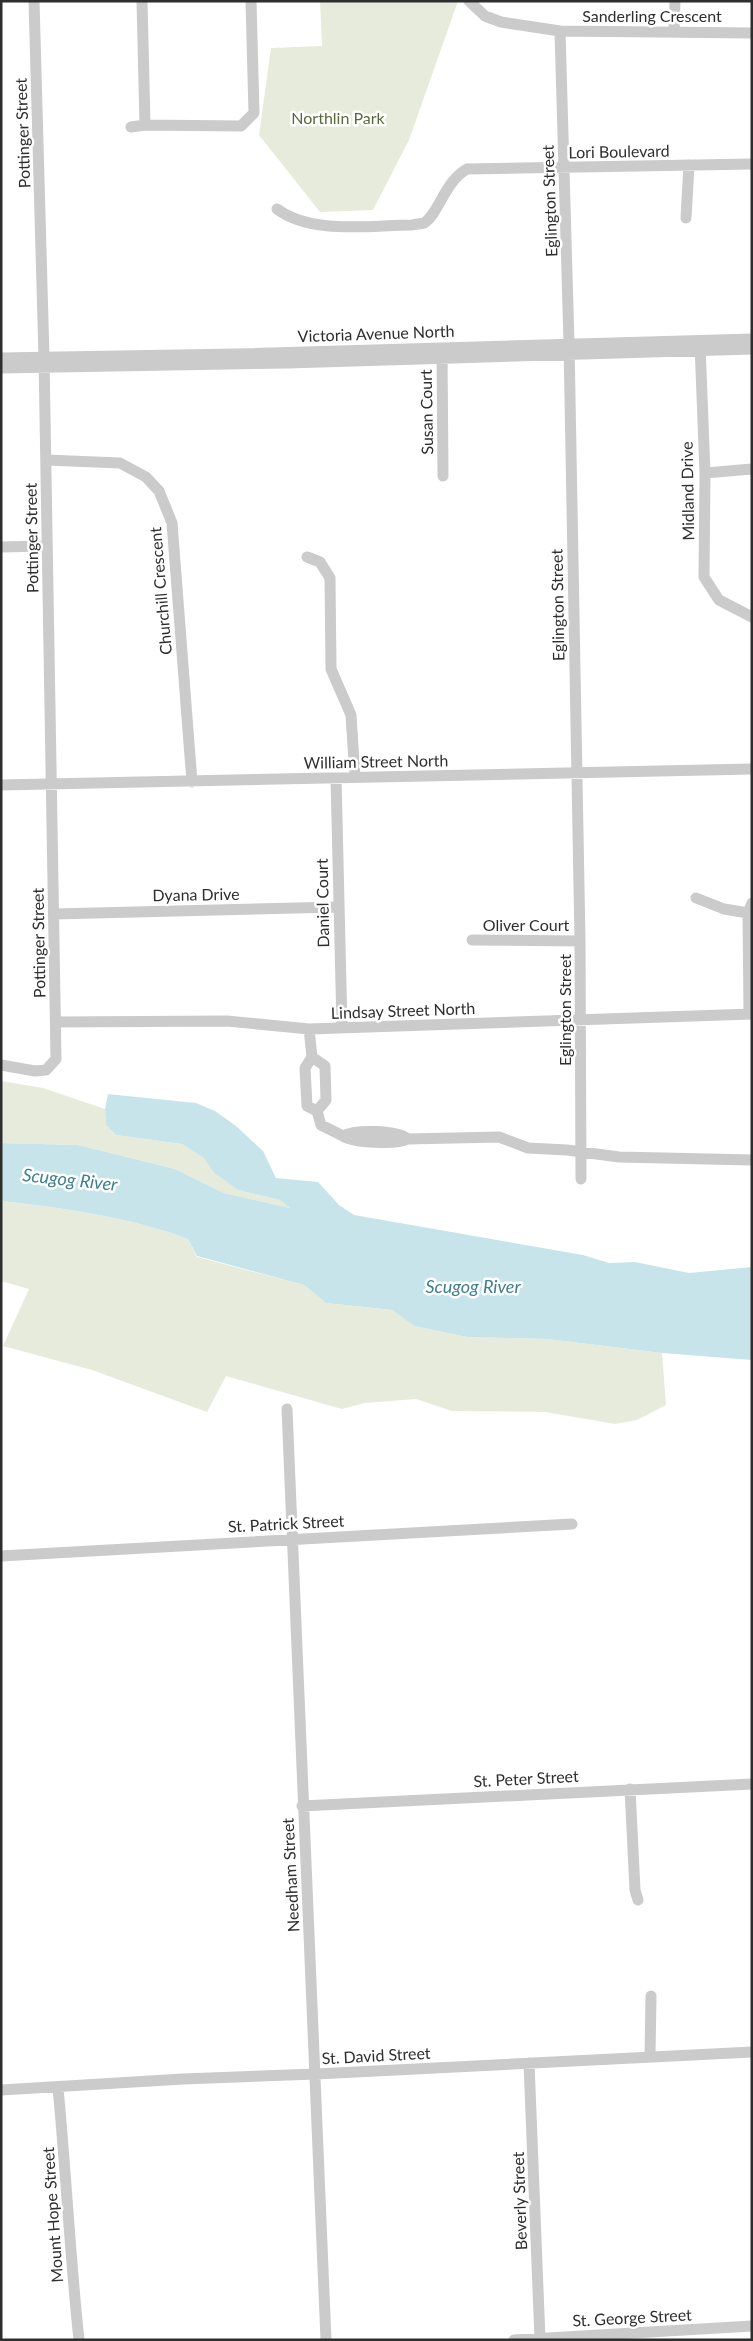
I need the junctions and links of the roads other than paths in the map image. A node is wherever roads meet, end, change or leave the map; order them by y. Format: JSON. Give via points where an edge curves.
{"nodes":[{"id":1,"x":34,"y":1,"type":"edge"},
{"id":2,"x":142,"y":1,"type":"edge"},
{"id":3,"x":251,"y":1,"type":"edge"},
{"id":4,"x":469,"y":1,"type":"edge"},
{"id":5,"x":675,"y":1,"type":"edge"},
{"id":6,"x":560,"y":31,"type":"junction"},
{"id":7,"x":674,"y":31,"type":"junction"},
{"id":8,"x":752,"y":32,"type":"edge"},
{"id":9,"x":145,"y":125,"type":"junction"},
{"id":10,"x":132,"y":127,"type":"dead end"},
{"id":11,"x":752,"y":164,"type":"edge"},
{"id":12,"x":689,"y":165,"type":"junction"},
{"id":13,"x":564,"y":169,"type":"junction"},
{"id":14,"x":277,"y":209,"type":"dead end"},
{"id":15,"x":686,"y":218,"type":"dead end"},
{"id":16,"x":752,"y":339,"type":"edge"},
{"id":17,"x":569,"y":343,"type":"junction"},
{"id":18,"x":700,"y":345,"type":"junction"},
{"id":19,"x":752,"y":349,"type":"edge"},
{"id":20,"x":442,"y":352,"type":"junction"},
{"id":21,"x":568,"y":356,"type":"junction"},
{"id":22,"x":1,"y":358,"type":"edge"},
{"id":23,"x":44,"y":362,"type":"junction"},
{"id":24,"x":1,"y":368,"type":"edge"},
{"id":25,"x":46,"y":460,"type":"junction"},
{"id":26,"x":752,"y":469,"type":"edge"},
{"id":27,"x":704,"y":472,"type":"junction"},
{"id":28,"x":443,"y":476,"type":"dead end"},
{"id":29,"x":47,"y":546,"type":"junction"},
{"id":30,"x":1,"y":547,"type":"edge"},
{"id":31,"x":307,"y":557,"type":"dead end"},
{"id":32,"x":752,"y":617,"type":"edge"},
{"id":33,"x":752,"y":769,"type":"edge"},
{"id":34,"x":577,"y":773,"type":"junction"},
{"id":35,"x":336,"y":778,"type":"junction"},
{"id":36,"x":356,"y":778,"type":"junction"},
{"id":37,"x":192,"y":782,"type":"junction"},
{"id":38,"x":51,"y":784,"type":"junction"},
{"id":39,"x":1,"y":786,"type":"edge"},
{"id":40,"x":696,"y":898,"type":"dead end"},
{"id":41,"x":338,"y":907,"type":"junction"},
{"id":42,"x":750,"y":908,"type":"edge"},
{"id":43,"x":54,"y":914,"type":"junction"},
{"id":44,"x":472,"y":940,"type":"dead end"},
{"id":45,"x":580,"y":941,"type":"junction"},
{"id":46,"x":751,"y":1014,"type":"edge"},
{"id":47,"x":580,"y":1021,"type":"junction"},
{"id":48,"x":56,"y":1022,"type":"junction"},
{"id":49,"x":342,"y":1027,"type":"junction"},
{"id":50,"x":309,"y":1029,"type":"junction"},
{"id":51,"x":312,"y":1057,"type":"junction"},
{"id":52,"x":1,"y":1065,"type":"edge"},
{"id":53,"x":317,"y":1111,"type":"junction"},
{"id":54,"x":580,"y":1152,"type":"junction"},
{"id":55,"x":752,"y":1160,"type":"edge"},
{"id":56,"x":581,"y":1179,"type":"dead end"},
{"id":57,"x":287,"y":1409,"type":"dead end"},
{"id":58,"x":572,"y":1524,"type":"dead end"},
{"id":59,"x":293,"y":1539,"type":"junction"},
{"id":60,"x":1,"y":1556,"type":"edge"},
{"id":61,"x":752,"y":1784,"type":"edge"},
{"id":62,"x":630,"y":1790,"type":"junction"},
{"id":63,"x":302,"y":1806,"type":"junction"},
{"id":64,"x":638,"y":1900,"type":"dead end"},
{"id":65,"x":650,"y":1996,"type":"dead end"},
{"id":66,"x":752,"y":2052,"type":"edge"},
{"id":67,"x":650,"y":2056,"type":"junction"},
{"id":68,"x":529,"y":2063,"type":"junction"},
{"id":69,"x":316,"y":2074,"type":"junction"},
{"id":70,"x":58,"y":2088,"type":"junction"},
{"id":71,"x":1,"y":2090,"type":"edge"},
{"id":72,"x":752,"y":2326,"type":"edge"},
{"id":73,"x":540,"y":2339,"type":"edge"},
{"id":74,"x":79,"y":2340,"type":"edge"},
{"id":75,"x":326,"y":2340,"type":"edge"},
{"id":76,"x":514,"y":2340,"type":"edge"}],
"edges":[{"from":1,"to":23,"type":"street","name":"Pottinger Street"},
{"from":2,"to":9,"type":"street"},
{"from":3,"to":9,"type":"street","via":[[254,113],[241,126]]},
{"from":4,"to":6,"type":"street","name":"Sanderling Crescent","via":[[485,16],[501,22]]},
{"from":5,"to":7,"type":"street"},
{"from":6,"to":7,"type":"street","name":"Sanderling Crescent"},
{"from":6,"to":13,"type":"street","name":"Eglington Street"},
{"from":7,"to":8,"type":"street","name":"Sanderling Crescent"},
{"from":9,"to":10,"type":"street"},
{"from":11,"to":12,"type":"street","name":"Lori Boulevard"},
{"from":12,"to":13,"type":"street","name":"Lori Boulevard"},
{"from":12,"to":15,"type":"street"},
{"from":13,"to":14,"type":"street","name":"Lori Boulevard","via":[[467,169],[445,190],[431,216],[424,223],[412,225],[318,225],[288,217]]},
{"from":13,"to":17,"type":"street","name":"Eglington Street"},
{"from":16,"to":18,"type":"street","name":"Victoria Avenue North"},
{"from":17,"to":18,"type":"street","name":"Victoria Avenue North"},
{"from":17,"to":20,"type":"street","name":"Victoria Avenue North"},
{"from":17,"to":21,"type":"street","name":"Eglington Street"},
{"from":18,"to":19,"type":"street","name":"Victoria Avenue North"},
{"from":18,"to":21,"type":"street","name":"Victoria Avenue North"},
{"from":18,"to":27,"type":"street","name":"Midland Drive"},
{"from":20,"to":21,"type":"street","name":"Victoria Avenue North"},
{"from":20,"to":23,"type":"street","name":"Victoria Avenue North"},
{"from":20,"to":28,"type":"street","name":"Susan Court"},
{"from":21,"to":34,"type":"street","name":"Eglington Street"},
{"from":22,"to":23,"type":"street","name":"Victoria Avenue North"},
{"from":23,"to":24,"type":"street","name":"Victoria Avenue North"},
{"from":23,"to":25,"type":"street","name":"Pottinger Street"},
{"from":25,"to":29,"type":"street","name":"Pottinger Street"},
{"from":25,"to":37,"type":"street","name":"Churchill Crescent","via":[[120,463],[146,477],[159,491],[172,523]]},
{"from":26,"to":27,"type":"street"},
{"from":27,"to":32,"type":"street","name":"Midland Drive","via":[[704,577],[719,600]]},
{"from":29,"to":30,"type":"street"},
{"from":29,"to":38,"type":"street","name":"Pottinger Street"},
{"from":31,"to":36,"type":"street","via":[[320,562],[330,578],[330,669],[351,715]]},
{"from":33,"to":34,"type":"street","name":"William Street North"},
{"from":34,"to":36,"type":"street","name":"William Street North"},
{"from":34,"to":45,"type":"street","name":"Eglington Street"},
{"from":35,"to":36,"type":"street","name":"William Street North"},
{"from":35,"to":37,"type":"street","name":"William Street North"},
{"from":35,"to":41,"type":"street","name":"Daniel Court"},
{"from":37,"to":38,"type":"street","name":"William Street North"},
{"from":38,"to":39,"type":"street","name":"William Street North"},
{"from":38,"to":43,"type":"street","name":"Pottinger Street"},
{"from":40,"to":42,"type":"street","via":[[724,909]]},
{"from":41,"to":43,"type":"street","name":"Dyana Drive"},
{"from":41,"to":49,"type":"street","name":"Daniel Court"},
{"from":42,"to":46,"type":"street"},
{"from":43,"to":48,"type":"street","name":"Pottinger Street"},
{"from":44,"to":45,"type":"street","name":"Oliver Court"},
{"from":45,"to":47,"type":"street","name":"Eglington Street"},
{"from":46,"to":47,"type":"street","name":"Lindsay Street North"},
{"from":47,"to":49,"type":"street","name":"Lindsay Street North"},
{"from":47,"to":54,"type":"street","name":"Eglington Street"},
{"from":48,"to":50,"type":"street","name":"Lindsay Street North","via":[[227,1021]]},
{"from":48,"to":52,"type":"street","name":"Pottinger Street","via":[[56,1059],[46,1070]]},
{"from":49,"to":50,"type":"street","name":"Lindsay Street North"},
{"from":50,"to":51,"type":"street"},
{"from":51,"to":53,"type":"street","via":[[305,1068],[307,1106]]},
{"from":51,"to":53,"type":"street","via":[[324,1066],[326,1100]]},
{"from":53,"to":54,"type":"street","via":[[321,1125],[342,1136],[350,1132],[378,1137],[402,1134],[408,1139],[499,1137],[528,1148]]},
{"from":54,"to":55,"type":"street","via":[[619,1157]]},
{"from":54,"to":56,"type":"street","name":"Eglington Street"},
{"from":57,"to":59,"type":"street","name":"Needham Street"},
{"from":58,"to":59,"type":"street","name":"St. Patrick Street"},
{"from":59,"to":60,"type":"street","name":"St. Patrick Street"},
{"from":59,"to":63,"type":"street","name":"Needham Street"},
{"from":61,"to":62,"type":"street","name":"St. Peter Street"},
{"from":62,"to":63,"type":"street","name":"St. Peter Street"},
{"from":62,"to":64,"type":"street"},
{"from":63,"to":69,"type":"street","name":"Needham Street"},
{"from":65,"to":67,"type":"street"},
{"from":66,"to":67,"type":"street","name":"St. David Street"},
{"from":67,"to":68,"type":"street","name":"St. David Street"},
{"from":68,"to":69,"type":"street","name":"St. David Street"},
{"from":68,"to":73,"type":"street","name":"Beverly Street"},
{"from":69,"to":70,"type":"street","name":"St. David Street"},
{"from":69,"to":75,"type":"street","name":"Needham Street"},
{"from":70,"to":71,"type":"street","name":"St. David Street"},
{"from":70,"to":74,"type":"street","name":"Mount Hope Street"},
{"from":72,"to":73,"type":"street","name":"St. George Street"},
{"from":73,"to":76,"type":"street","name":"St. George Street"}]}
